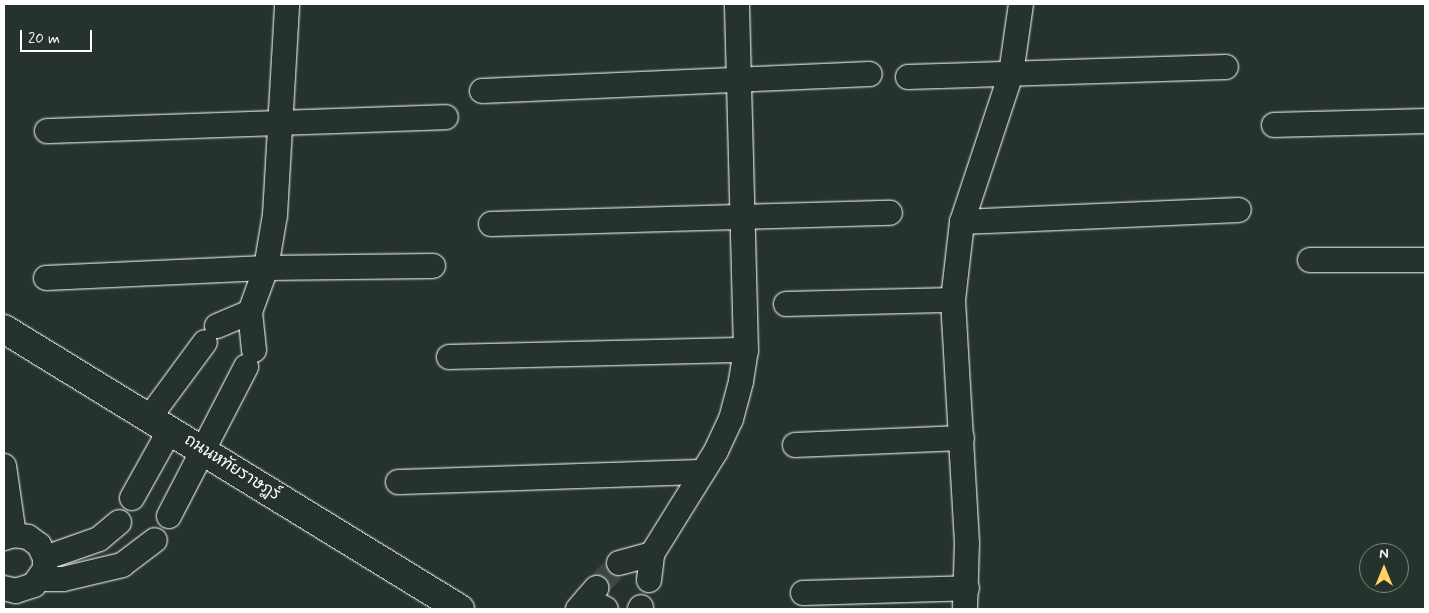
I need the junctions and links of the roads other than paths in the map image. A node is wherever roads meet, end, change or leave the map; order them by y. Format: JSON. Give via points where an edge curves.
{"nodes":[{"id":1,"x":288,"y":4,"type":"edge"},
{"id":2,"x":737,"y":4,"type":"edge"},
{"id":3,"x":1021,"y":4,"type":"edge"},
{"id":4,"x":1226,"y":67,"type":"dead end"},
{"id":5,"x":870,"y":74,"type":"dead end"},
{"id":6,"x":1012,"y":74,"type":"junction"},
{"id":7,"x":908,"y":77,"type":"dead end"},
{"id":8,"x":738,"y":80,"type":"junction"},
{"id":9,"x":482,"y":91,"type":"dead end"},
{"id":10,"x":446,"y":117,"type":"dead end"},
{"id":11,"x":1425,"y":121,"type":"edge"},
{"id":12,"x":283,"y":124,"type":"junction"},
{"id":13,"x":1274,"y":125,"type":"dead end"},
{"id":14,"x":47,"y":131,"type":"dead end"},
{"id":15,"x":1239,"y":210,"type":"dead end"},
{"id":16,"x":890,"y":213,"type":"dead end"},
{"id":17,"x":742,"y":217,"type":"junction"},
{"id":18,"x":962,"y":222,"type":"junction"},
{"id":19,"x":491,"y":224,"type":"dead end"},
{"id":20,"x":1310,"y":260,"type":"dead end"},
{"id":21,"x":1425,"y":260,"type":"edge"},
{"id":22,"x":433,"y":266,"type":"dead end"},
{"id":23,"x":266,"y":268,"type":"junction"},
{"id":24,"x":46,"y":278,"type":"dead end"},
{"id":25,"x":953,"y":300,"type":"junction"},
{"id":26,"x":786,"y":304,"type":"dead end"},
{"id":27,"x":250,"y":312,"type":"junction"},
{"id":28,"x":4,"y":329,"type":"edge"},
{"id":29,"x":746,"y":350,"type":"junction"},
{"id":30,"x":449,"y":357,"type":"dead end"},
{"id":31,"x":159,"y":424,"type":"junction"},
{"id":32,"x":962,"y":438,"type":"junction"},
{"id":33,"x":795,"y":445,"type":"dead end"},
{"id":34,"x":204,"y":451,"type":"junction"},
{"id":35,"x":4,"y":466,"type":"edge"},
{"id":36,"x":702,"y":472,"type":"junction"},
{"id":37,"x":398,"y":482,"type":"dead end"},
{"id":38,"x":132,"y":498,"type":"dead end"},
{"id":39,"x":169,"y":516,"type":"dead end"},
{"id":40,"x":119,"y":522,"type":"dead end"},
{"id":41,"x":9,"y":536,"type":"edge"},
{"id":42,"x":154,"y":540,"type":"dead end"},
{"id":43,"x":652,"y":554,"type":"junction"},
{"id":44,"x":619,"y":563,"type":"tunnel mouth"},
{"id":45,"x":43,"y":568,"type":"junction"},
{"id":46,"x":649,"y":580,"type":"dead end"},
{"id":47,"x":803,"y":593,"type":"dead end"},
{"id":48,"x":12,"y":596,"type":"edge"},
{"id":49,"x":966,"y":599,"type":"edge"},
{"id":50,"x":460,"y":609,"type":"edge"}],
"edges":[{"from":1,"to":12,"type":"street"},
{"from":2,"to":8,"type":"street"},
{"from":3,"to":6,"type":"street"},
{"from":4,"to":6,"type":"street"},
{"from":5,"to":8,"type":"street"},
{"from":6,"to":7,"type":"street"},
{"from":6,"to":18,"type":"street"},
{"from":8,"to":9,"type":"street"},
{"from":8,"to":17,"type":"street"},
{"from":10,"to":12,"type":"street"},
{"from":11,"to":13,"type":"street"},
{"from":12,"to":14,"type":"street"},
{"from":12,"to":23,"type":"street","via":[[275,215]]},
{"from":15,"to":18,"type":"street"},
{"from":16,"to":17,"type":"street"},
{"from":17,"to":19,"type":"street"},
{"from":17,"to":29,"type":"street"},
{"from":18,"to":25,"type":"street"},
{"from":20,"to":21,"type":"street"},
{"from":22,"to":23,"type":"street"},
{"from":23,"to":24,"type":"street"},
{"from":23,"to":27,"type":"street"},
{"from":25,"to":26,"type":"street"},
{"from":25,"to":32,"type":"street"},
{"from":27,"to":31,"type":"street","via":[[211,334]]},
{"from":27,"to":34,"type":"street","via":[[250,359]]},
{"from":28,"to":31,"type":"main road","name":"ถนนหทัยราษฎร์"},
{"from":29,"to":30,"type":"street"},
{"from":29,"to":36,"type":"street","via":[[731,420]]},
{"from":31,"to":34,"type":"main road","name":"ถนนหทัยราษฎร์"},
{"from":31,"to":38,"type":"street"},
{"from":32,"to":33,"type":"street"},
{"from":32,"to":49,"type":"street"},
{"from":34,"to":39,"type":"street"},
{"from":34,"to":50,"type":"main road","name":"ถนนหทัยราษฎร์"},
{"from":35,"to":41,"type":"street"},
{"from":36,"to":37,"type":"street"},
{"from":36,"to":43,"type":"street"},
{"from":40,"to":45,"type":"street","via":[[99,539]]},
{"from":41,"to":45,"type":"street","via":[[34,541]]},
{"from":42,"to":45,"type":"street","via":[[122,565],[63,579]]},
{"from":43,"to":44,"type":"street"},
{"from":43,"to":46,"type":"street"},
{"from":45,"to":48,"type":"street","via":[[26,590]]},
{"from":47,"to":49,"type":"street"}]}
